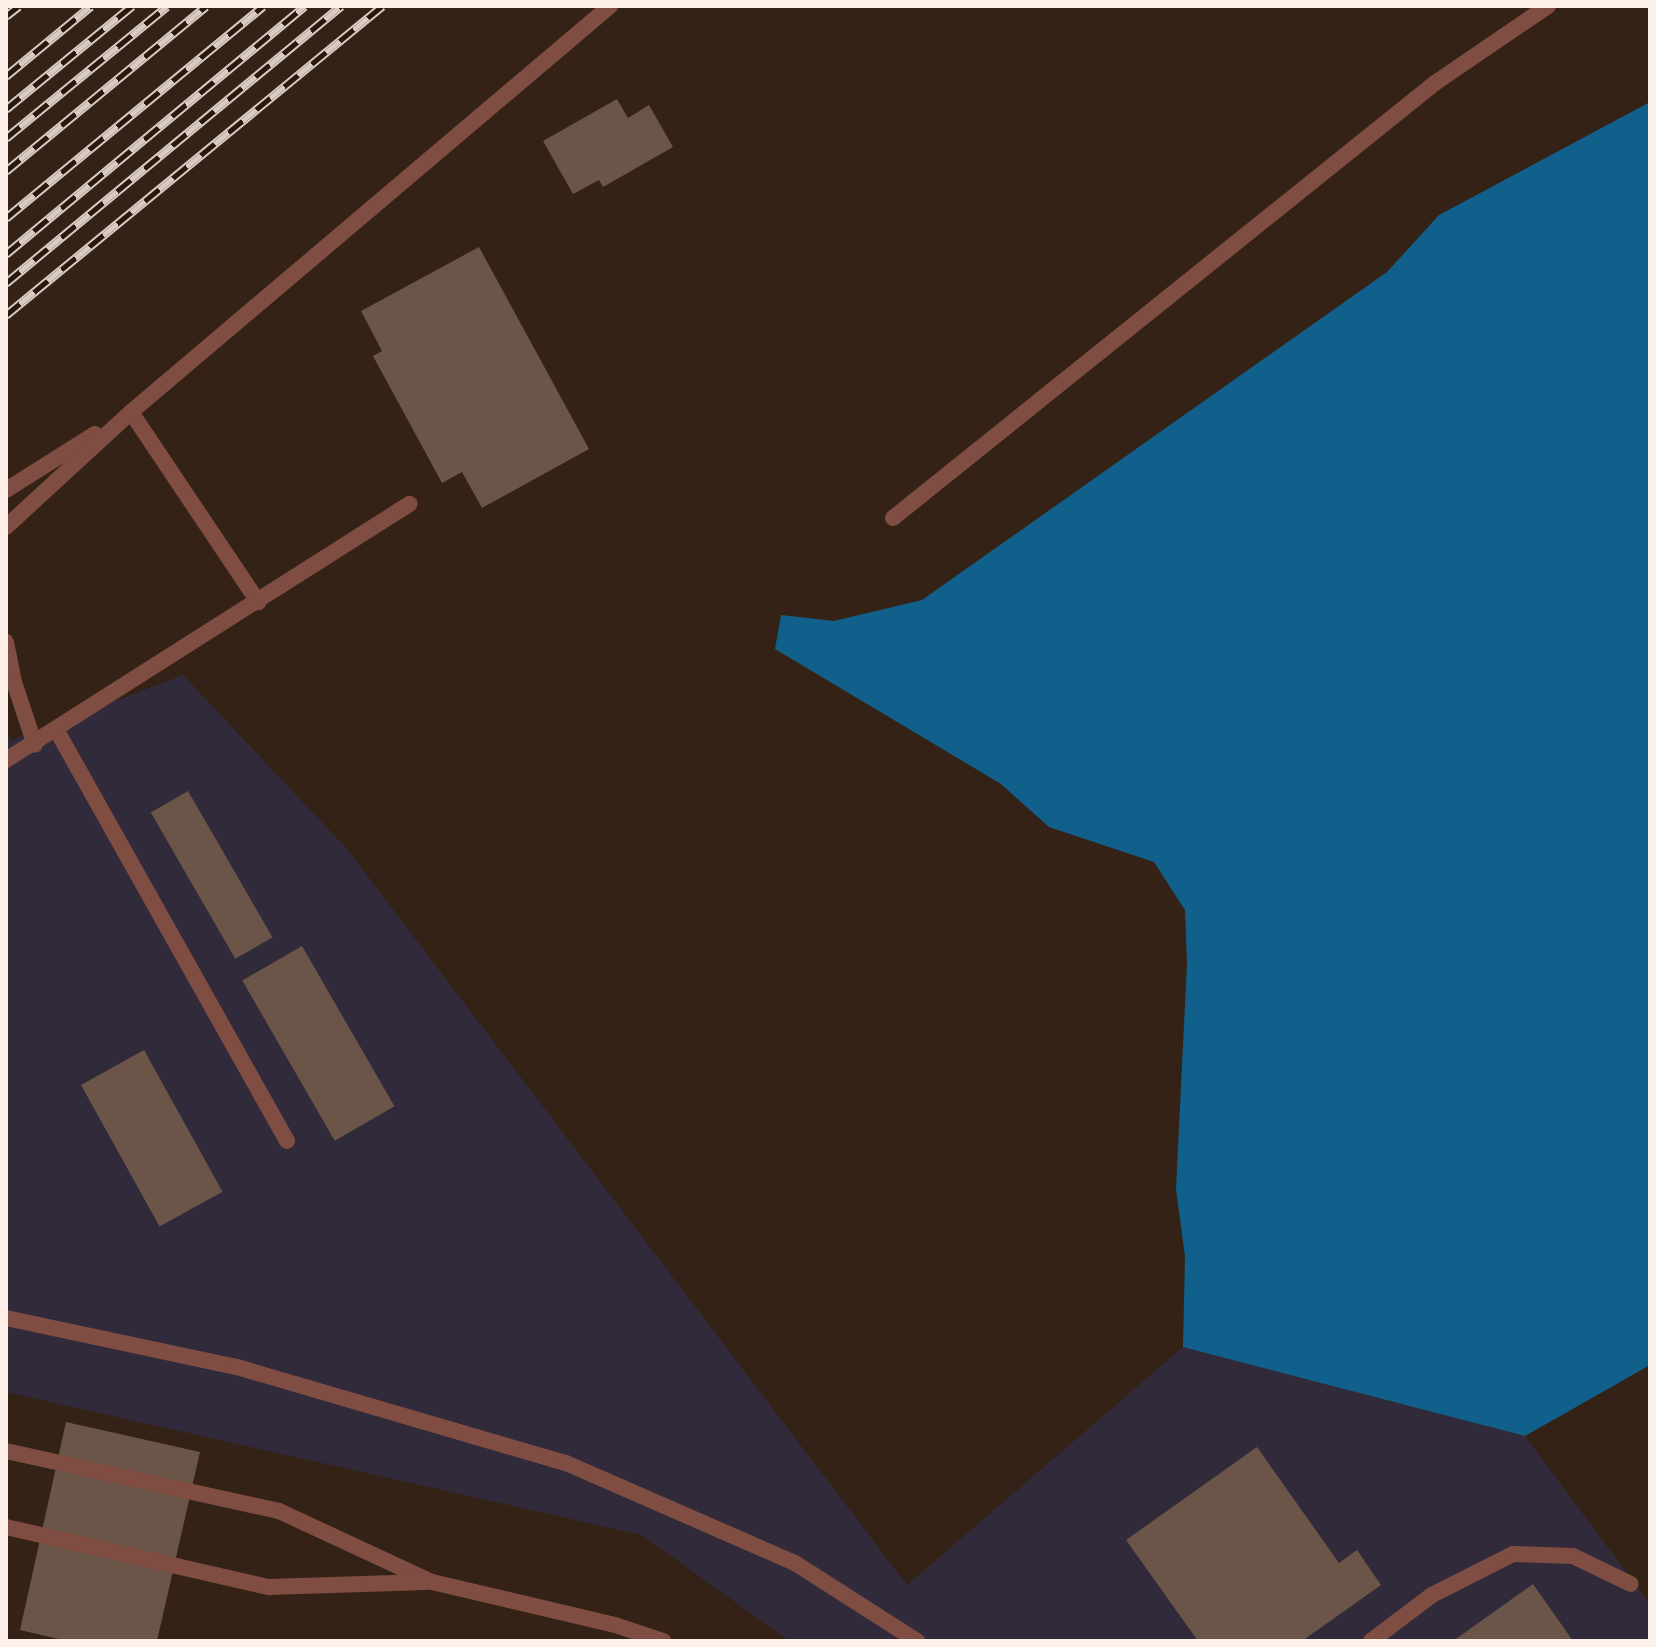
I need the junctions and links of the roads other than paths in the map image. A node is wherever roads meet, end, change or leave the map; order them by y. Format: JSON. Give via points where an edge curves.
{"nodes":[{"id":1,"x":610,"y":6,"type":"edge"},
{"id":2,"x":1548,"y":6,"type":"edge"},
{"id":3,"x":131,"y":412,"type":"junction"},
{"id":4,"x":6,"y":490,"type":"edge"},
{"id":5,"x":410,"y":504,"type":"dead end"},
{"id":6,"x":893,"y":518,"type":"dead end"},
{"id":7,"x":6,"y":527,"type":"edge"},
{"id":8,"x":258,"y":602,"type":"junction"},
{"id":9,"x":6,"y":642,"type":"edge"},
{"id":10,"x":57,"y":731,"type":"junction"},
{"id":11,"x":35,"y":745,"type":"junction"},
{"id":12,"x":6,"y":760,"type":"edge"},
{"id":13,"x":287,"y":1141,"type":"dead end"},
{"id":14,"x":6,"y":1318,"type":"edge"},
{"id":15,"x":6,"y":1451,"type":"edge"},
{"id":16,"x":6,"y":1527,"type":"edge"},
{"id":17,"x":432,"y":1582,"type":"junction"},
{"id":18,"x":1631,"y":1584,"type":"dead end"},
{"id":19,"x":618,"y":1633,"type":"edge"},
{"id":20,"x":663,"y":1641,"type":"edge"},
{"id":21,"x":917,"y":1641,"type":"edge"},
{"id":22,"x":1371,"y":1641,"type":"edge"}],
"edges":[{"from":1,"to":3,"type":"lane"},
{"from":2,"to":6,"type":"lane","via":[[1435,83]]},
{"from":3,"to":4,"type":"lane"},
{"from":3,"to":7,"type":"lane"},
{"from":3,"to":8,"type":"lane"},
{"from":5,"to":8,"type":"lane"},
{"from":8,"to":10,"type":"lane"},
{"from":9,"to":11,"type":"lane"},
{"from":10,"to":11,"type":"lane"},
{"from":10,"to":13,"type":"lane"},
{"from":11,"to":12,"type":"lane"},
{"from":14,"to":21,"type":"lane","via":[[237,1367],[566,1463],[795,1563]]},
{"from":15,"to":17,"type":"lane","via":[[279,1511]]},
{"from":16,"to":17,"type":"lane","via":[[269,1587]]},
{"from":17,"to":19,"type":"lane"},
{"from":18,"to":22,"type":"lane","via":[[1573,1556],[1513,1554],[1432,1595]]},
{"from":19,"to":20,"type":"lane"}]}
